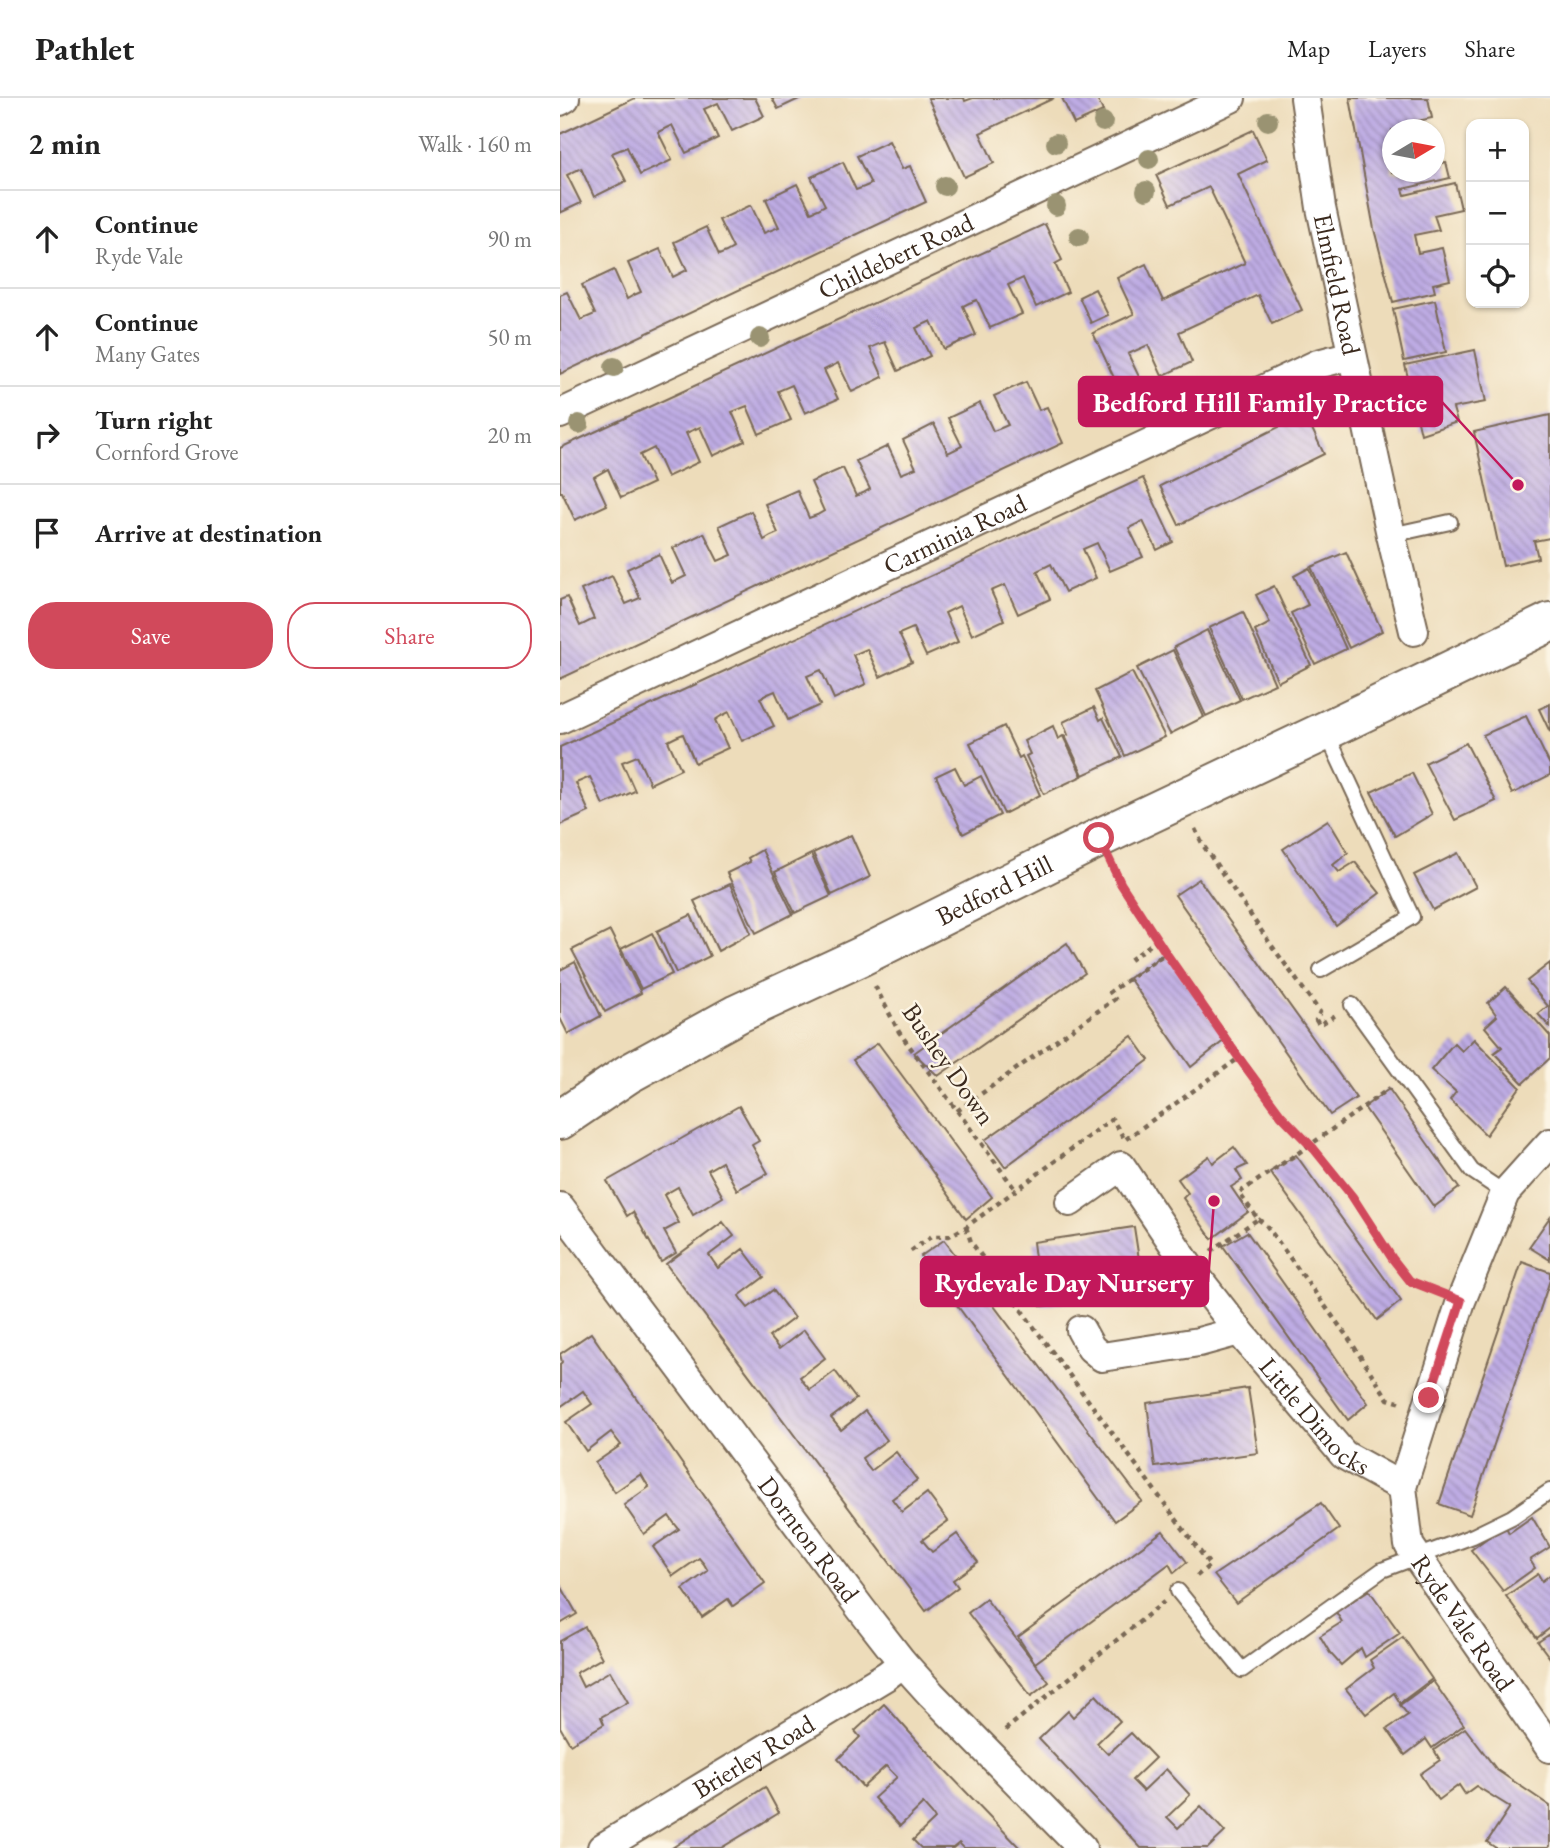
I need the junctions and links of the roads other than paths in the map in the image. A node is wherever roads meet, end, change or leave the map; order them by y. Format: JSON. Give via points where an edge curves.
{"nodes":[{"id":1,"x":565,"y":98,"type":"edge"},
{"id":2,"x":1231,"y":98,"type":"edge"},
{"id":3,"x":1305,"y":98,"type":"edge"},
{"id":4,"x":560,"y":100,"type":"edge"},
{"id":5,"x":1352,"y":355,"type":"junction"},
{"id":6,"x":560,"y":414,"type":"edge"},
{"id":7,"x":1450,"y":522,"type":"dead end"},
{"id":8,"x":1391,"y":535,"type":"junction"},
{"id":9,"x":1550,"y":622,"type":"edge"},
{"id":10,"x":1414,"y":631,"type":"dead end"},
{"id":11,"x":560,"y":719,"type":"edge"},
{"id":12,"x":1325,"y":731,"type":"junction"},
{"id":13,"x":1321,"y":970,"type":"dead end"},
{"id":14,"x":1352,"y":1005,"type":"road end"},
{"id":15,"x":560,"y":1120,"type":"edge"},
{"id":16,"x":1550,"y":1143,"type":"edge"},
{"id":17,"x":1505,"y":1193,"type":"junction"},
{"id":18,"x":1070,"y":1202,"type":"dead end"},
{"id":19,"x":560,"y":1208,"type":"edge"},
{"id":20,"x":1081,"y":1330,"type":"dead end"},
{"id":21,"x":1239,"y":1331,"type":"junction"},
{"id":22,"x":1402,"y":1487,"type":"junction"},
{"id":23,"x":1550,"y":1491,"type":"edge"},
{"id":24,"x":1417,"y":1556,"type":"junction"},
{"id":25,"x":1178,"y":1591,"type":"road end"},
{"id":26,"x":903,"y":1663,"type":"junction"},
{"id":27,"x":1550,"y":1748,"type":"edge"},
{"id":28,"x":602,"y":1848,"type":"edge"},
{"id":29,"x":1082,"y":1848,"type":"edge"}],
"edges":[{"from":1,"to":4,"type":"street"},
{"from":2,"to":6,"type":"street","name":"Childebert Road"},
{"from":3,"to":5,"type":"street","name":"Elmfield Road","via":[[1321,208]]},
{"from":5,"to":8,"type":"street","name":"Elmfield Road"},
{"from":5,"to":11,"type":"street","name":"Carminia Road","via":[[1318,364]]},
{"from":7,"to":8,"type":"lane"},
{"from":8,"to":10,"type":"street","name":"Elmfield Road"},
{"from":9,"to":12,"type":"main road","name":"Bedford Hill"},
{"from":12,"to":13,"type":"lane","via":[[1412,917]]},
{"from":12,"to":15,"type":"main road","name":"Bedford Hill","via":[[737,1014],[628,1074]]},
{"from":14,"to":17,"type":"lane","via":[[1472,1171]]},
{"from":16,"to":17,"type":"street"},
{"from":17,"to":22,"type":"street","via":[[1461,1301]]},
{"from":18,"to":21,"type":"street","name":"Little Dimocks","via":[[1123,1153],[1189,1266]]},
{"from":19,"to":26,"type":"street","name":"Dornton Road"},
{"from":20,"to":21,"type":"street","name":"Little Dimocks","via":[[1102,1357]]},
{"from":21,"to":22,"type":"street","name":"Little Dimocks","via":[[1344,1455]]},
{"from":22,"to":24,"type":"street","name":"Ryde Vale Road","via":[[1409,1545]]},
{"from":23,"to":24,"type":"lane","via":[[1512,1517]]},
{"from":24,"to":25,"type":"lane","via":[[1382,1570],[1242,1670]]},
{"from":24,"to":27,"type":"street","name":"Ryde Vale Road"},
{"from":26,"to":28,"type":"street","name":"Brierley Road"},
{"from":26,"to":29,"type":"street","name":"Dornton Road"}]}
